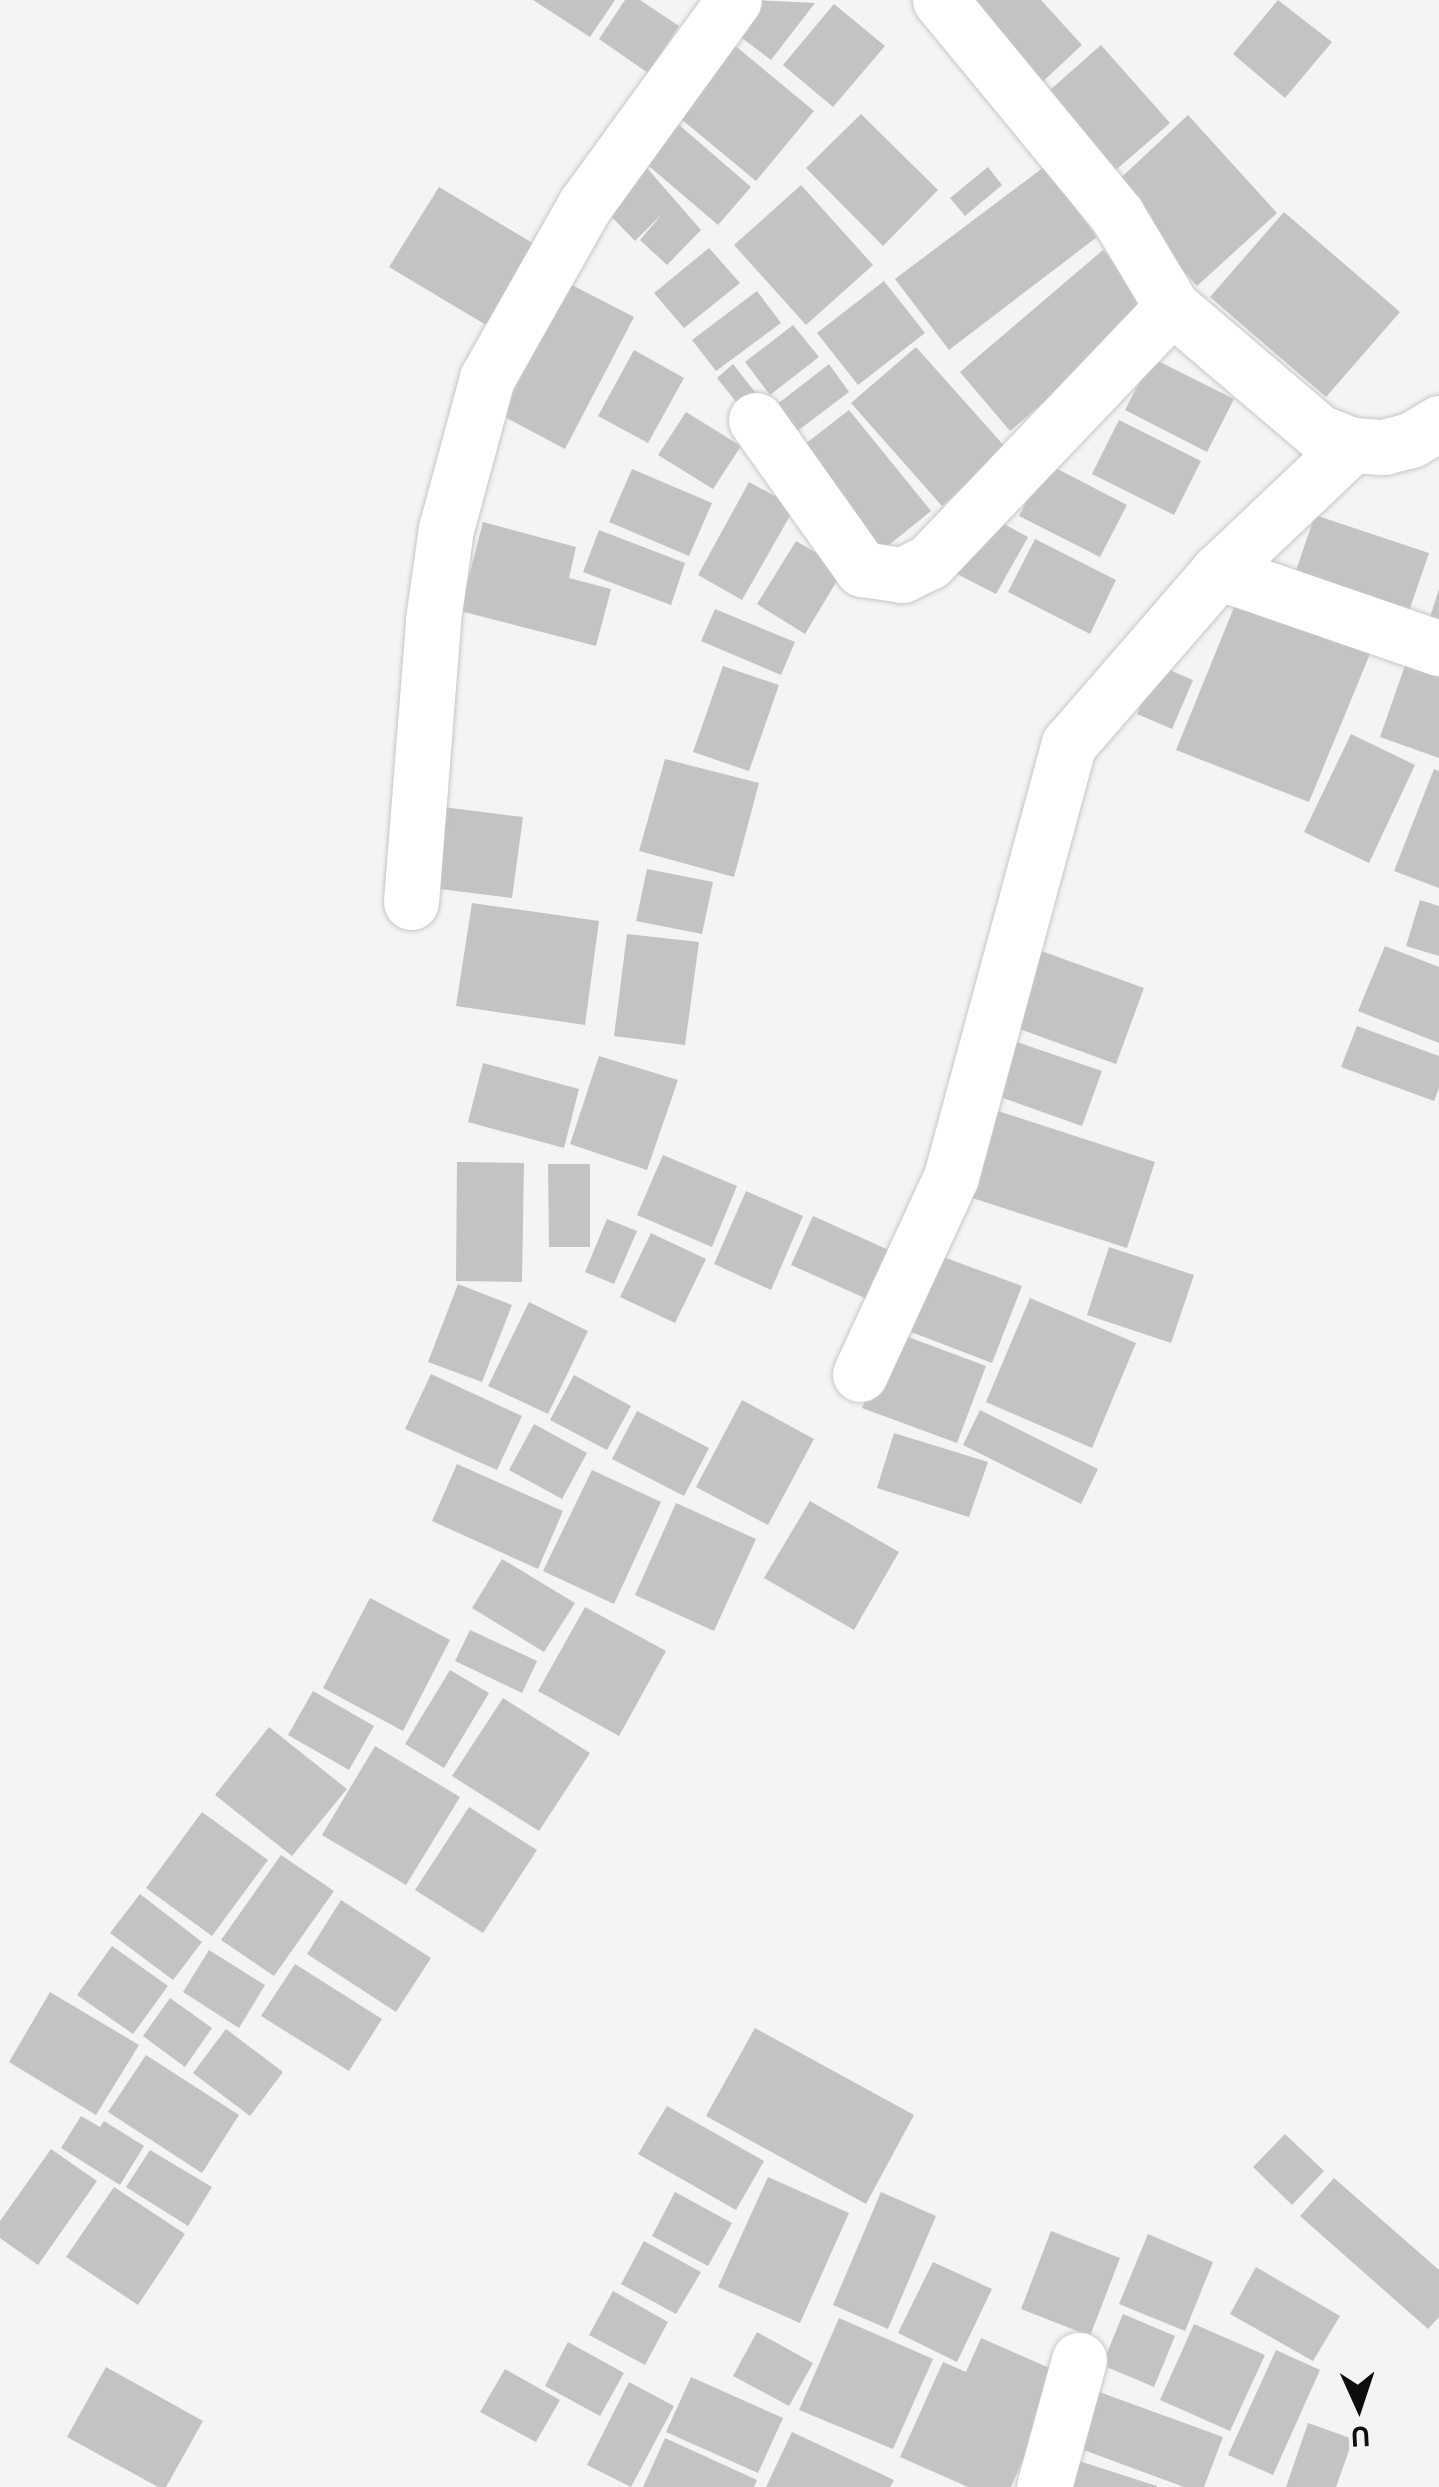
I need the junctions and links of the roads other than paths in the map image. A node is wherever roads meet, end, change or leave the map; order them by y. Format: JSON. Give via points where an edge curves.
{"nodes":[{"id":1,"x":734,"y":0,"type":"edge"},
{"id":2,"x":940,"y":0,"type":"edge"},
{"id":3,"x":1172,"y":307,"type":"junction"},
{"id":4,"x":756,"y":420,"type":"dead end"},
{"id":5,"x":1439,"y":424,"type":"edge"},
{"id":6,"x":1352,"y":445,"type":"junction"},
{"id":7,"x":1218,"y":572,"type":"junction"},
{"id":8,"x":1439,"y":648,"type":"edge"},
{"id":9,"x":411,"y":902,"type":"dead end"},
{"id":10,"x":860,"y":1374,"type":"dead end"},
{"id":11,"x":1079,"y":2360,"type":"dead end"},
{"id":12,"x":1044,"y":2487,"type":"edge"}],
"edges":[{"from":1,"to":9,"type":"street","via":[[585,206],[487,378],[444,547]]},
{"from":2,"to":3,"type":"street","via":[[1117,214]]},
{"from":3,"to":4,"type":"street","via":[[929,562],[902,574],[862,569]]},
{"from":3,"to":6,"type":"street","via":[[1320,432]]},
{"from":5,"to":6,"type":"street","via":[[1411,440]]},
{"from":6,"to":7,"type":"street"},
{"from":7,"to":8,"type":"street"},
{"from":7,"to":10,"type":"street","via":[[1069,744],[951,1177]]},
{"from":11,"to":12,"type":"street"}]}
